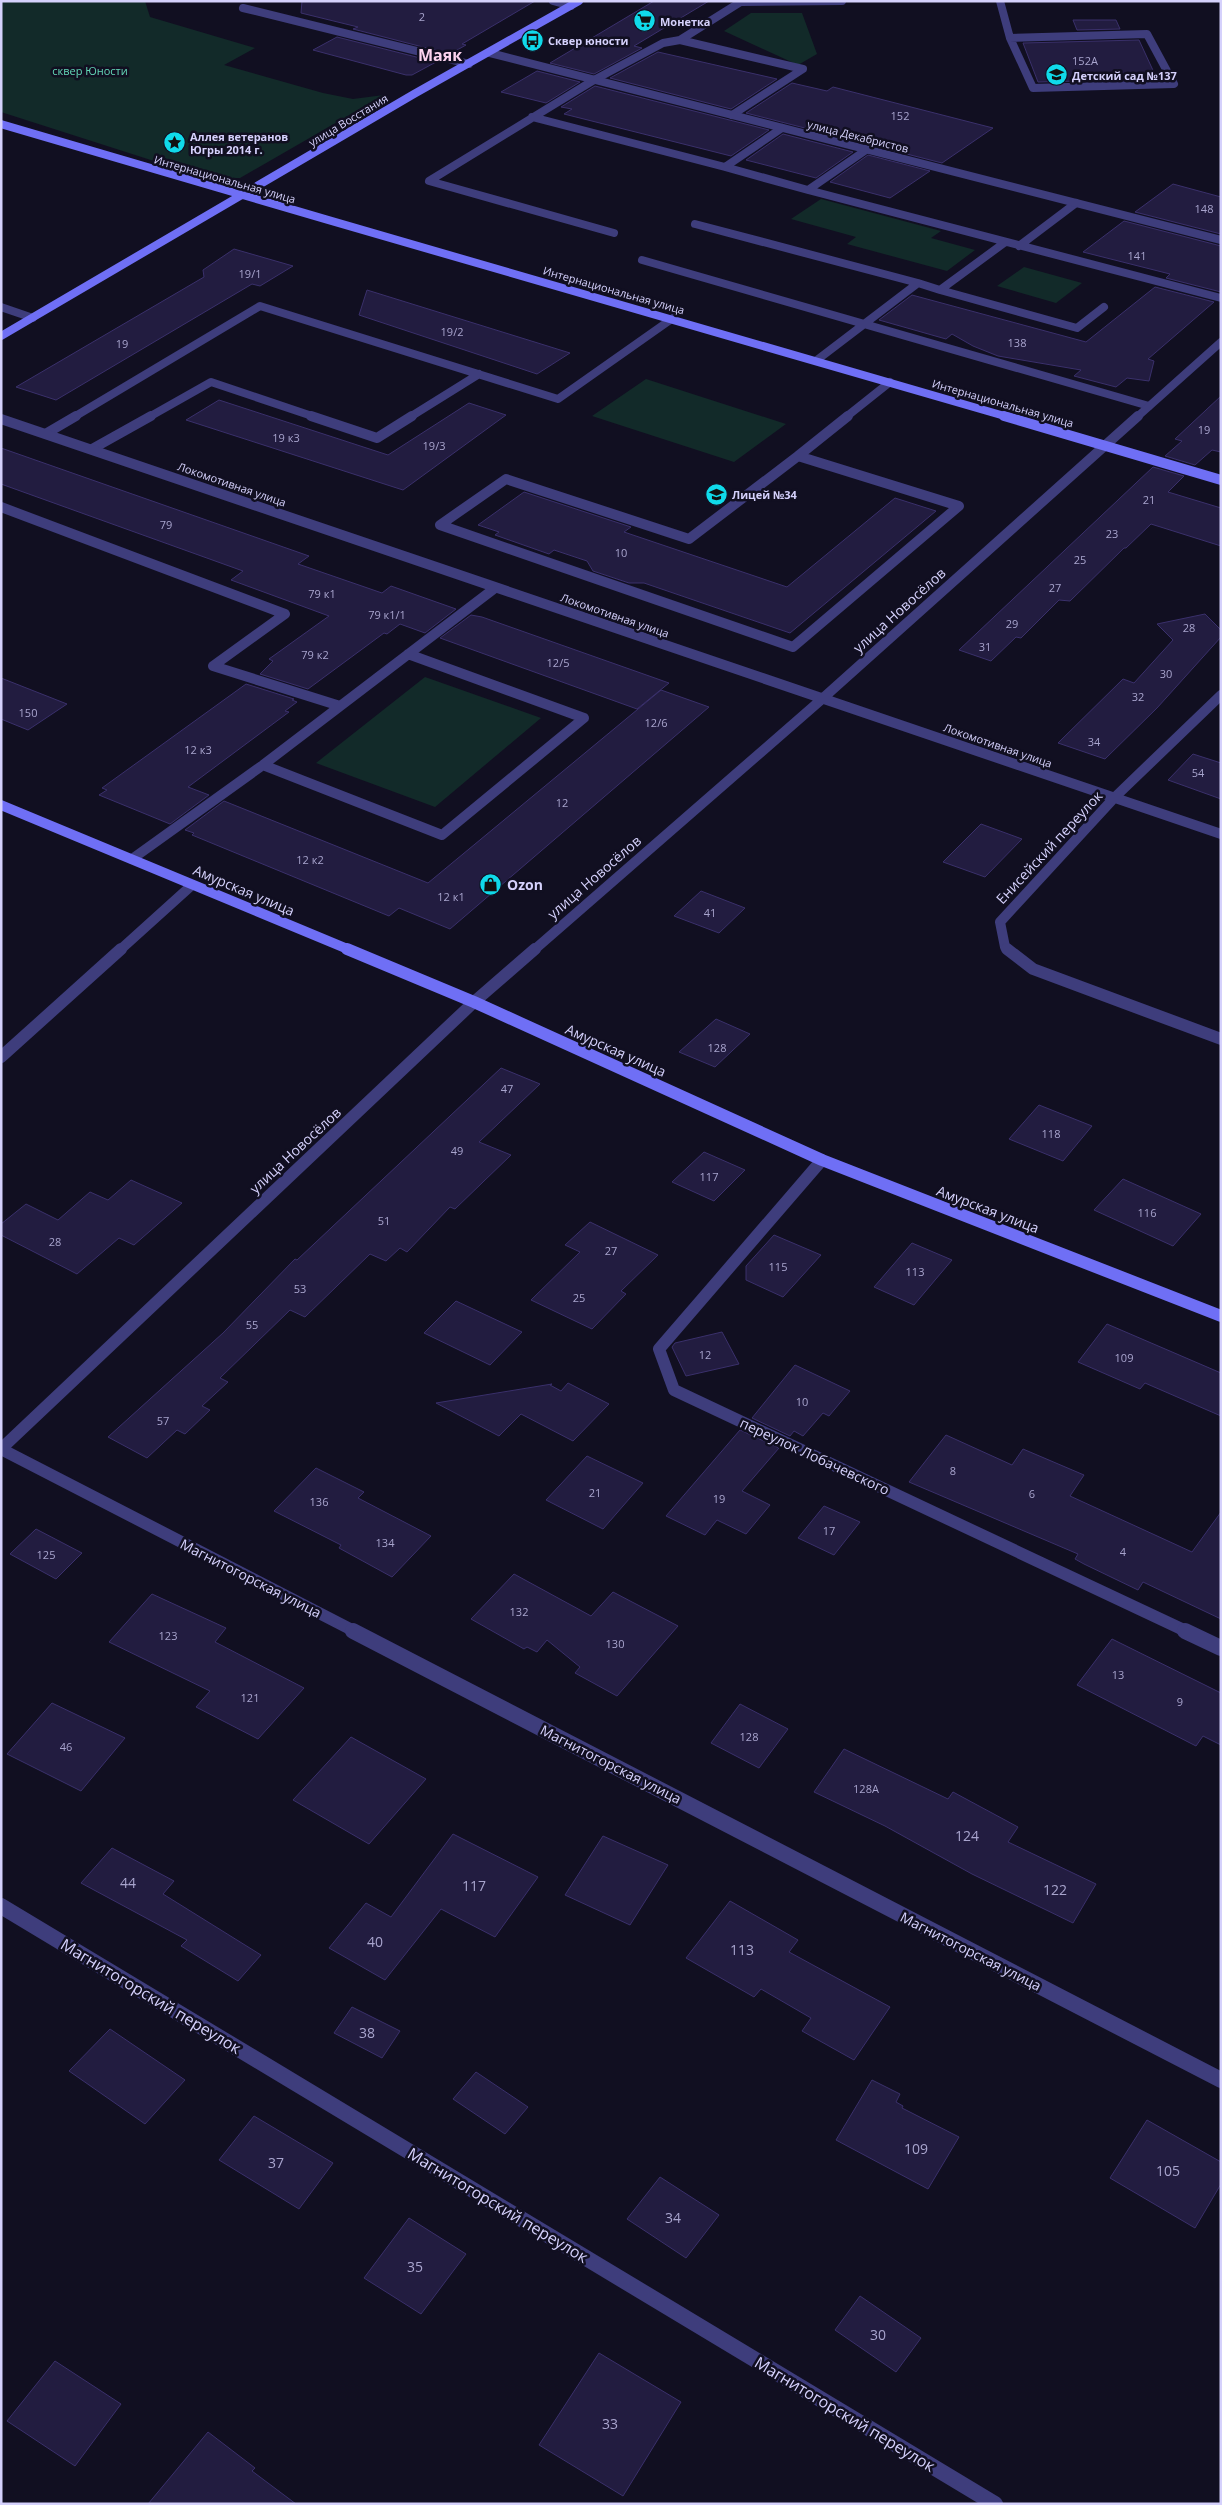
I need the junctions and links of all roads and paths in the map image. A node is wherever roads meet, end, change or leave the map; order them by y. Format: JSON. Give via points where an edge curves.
{"nodes":[{"id":1,"x":553,"y":1,"type":"edge"},
{"id":2,"x":579,"y":1,"type":"edge"},
{"id":3,"x":842,"y":1,"type":"edge"},
{"id":4,"x":1000,"y":1,"type":"edge"},
{"id":5,"x":742,"y":2,"type":"edge"},
{"id":6,"x":571,"y":6,"type":"junction"},
{"id":7,"x":243,"y":8,"type":"dead end"},
{"id":8,"x":1010,"y":38,"type":"junction"},
{"id":9,"x":680,"y":40,"type":"junction"},
{"id":10,"x":490,"y":53,"type":"junction"},
{"id":11,"x":469,"y":64,"type":"junction"},
{"id":12,"x":594,"y":80,"type":"junction"},
{"id":13,"x":732,"y":115,"type":"junction"},
{"id":14,"x":532,"y":117,"type":"junction"},
{"id":15,"x":2,"y":125,"type":"edge"},
{"id":16,"x":782,"y":128,"type":"junction"},
{"id":17,"x":866,"y":150,"type":"junction"},
{"id":18,"x":725,"y":167,"type":"junction"},
{"id":19,"x":808,"y":190,"type":"junction"},
{"id":20,"x":240,"y":196,"type":"junction"},
{"id":21,"x":1076,"y":203,"type":"junction"},
{"id":22,"x":695,"y":224,"type":"dead end"},
{"id":23,"x":614,"y":233,"type":"dead end"},
{"id":24,"x":1221,"y":240,"type":"edge"},
{"id":25,"x":1004,"y":242,"type":"junction"},
{"id":26,"x":1019,"y":246,"type":"junction"},
{"id":27,"x":642,"y":260,"type":"dead end"},
{"id":28,"x":918,"y":283,"type":"junction"},
{"id":29,"x":940,"y":290,"type":"junction"},
{"id":30,"x":1221,"y":298,"type":"edge"},
{"id":31,"x":1,"y":307,"type":"edge"},
{"id":32,"x":1104,"y":307,"type":"dead end"},
{"id":33,"x":33,"y":318,"type":"junction"},
{"id":34,"x":673,"y":318,"type":"junction"},
{"id":35,"x":865,"y":324,"type":"junction"},
{"id":36,"x":1,"y":336,"type":"edge"},
{"id":37,"x":1221,"y":342,"type":"edge"},
{"id":38,"x":816,"y":360,"type":"junction"},
{"id":39,"x":479,"y":374,"type":"junction"},
{"id":40,"x":890,"y":382,"type":"junction"},
{"id":41,"x":1149,"y":406,"type":"junction"},
{"id":42,"x":1,"y":419,"type":"edge"},
{"id":43,"x":47,"y":433,"type":"junction"},
{"id":44,"x":1106,"y":445,"type":"junction"},
{"id":45,"x":92,"y":449,"type":"junction"},
{"id":46,"x":798,"y":456,"type":"junction"},
{"id":47,"x":1221,"y":480,"type":"edge"},
{"id":48,"x":1,"y":508,"type":"edge"},
{"id":49,"x":495,"y":588,"type":"junction"},
{"id":50,"x":408,"y":654,"type":"junction"},
{"id":51,"x":1221,"y":695,"type":"edge"},
{"id":52,"x":822,"y":699,"type":"junction"},
{"id":53,"x":340,"y":706,"type":"junction"},
{"id":54,"x":263,"y":765,"type":"junction"},
{"id":55,"x":1114,"y":798,"type":"junction"},
{"id":56,"x":1,"y":806,"type":"edge"},
{"id":57,"x":1221,"y":834,"type":"edge"},
{"id":58,"x":132,"y":859,"type":"junction"},
{"id":59,"x":192,"y":885,"type":"junction"},
{"id":60,"x":474,"y":1002,"type":"junction"},
{"id":61,"x":1221,"y":1039,"type":"edge"},
{"id":62,"x":1,"y":1058,"type":"edge"},
{"id":63,"x":822,"y":1160,"type":"junction"},
{"id":64,"x":1221,"y":1316,"type":"edge"},
{"id":65,"x":1,"y":1449,"type":"edge"},
{"id":66,"x":1221,"y":1648,"type":"edge"},
{"id":67,"x":1,"y":1906,"type":"edge"},
{"id":68,"x":1221,"y":2080,"type":"edge"},
{"id":69,"x":995,"y":2504,"type":"edge"}],
"edges":[{"from":1,"to":6,"type":"street"},
{"from":2,"to":6,"type":"street","name":"улица Восстания"},
{"from":3,"to":5,"type":"street"},
{"from":4,"to":8,"type":"street"},
{"from":5,"to":9,"type":"street"},
{"from":6,"to":10,"type":"street","name":"улица Восстания"},
{"from":7,"to":11,"type":"street"},
{"from":8,"to":8,"type":"street","via":[[1147,34],[1174,84],[1034,88]]},
{"from":9,"to":12,"type":"street","via":[[663,43]]},
{"from":9,"to":13,"type":"street","via":[[803,69]]},
{"from":10,"to":11,"type":"street","name":"улица Восстания"},
{"from":10,"to":12,"type":"street","name":"улица Декабристов"},
{"from":11,"to":20,"type":"street","name":"улица Восстания"},
{"from":12,"to":13,"type":"street","name":"улица Декабристов"},
{"from":12,"to":14,"type":"street"},
{"from":13,"to":16,"type":"street","name":"улица Декабристов"},
{"from":14,"to":18,"type":"street"},
{"from":14,"to":23,"type":"street","via":[[429,181]]},
{"from":15,"to":20,"type":"street","name":"Интернациональная улица"},
{"from":16,"to":17,"type":"street","name":"улица Декабристов"},
{"from":16,"to":18,"type":"street"},
{"from":17,"to":19,"type":"street"},
{"from":17,"to":21,"type":"street","name":"улица Декабристов"},
{"from":18,"to":19,"type":"street"},
{"from":19,"to":25,"type":"street"},
{"from":20,"to":33,"type":"street","name":"улица Восстания"},
{"from":20,"to":34,"type":"street","name":"Интернациональная улица"},
{"from":21,"to":24,"type":"street","name":"улица Декабристов"},
{"from":21,"to":26,"type":"street"},
{"from":22,"to":28,"type":"street"},
{"from":25,"to":26,"type":"street"},
{"from":25,"to":29,"type":"street"},
{"from":26,"to":30,"type":"street"},
{"from":27,"to":35,"type":"street"},
{"from":28,"to":29,"type":"street"},
{"from":28,"to":35,"type":"street"},
{"from":29,"to":32,"type":"street","via":[[1077,328]]},
{"from":31,"to":33,"type":"street"},
{"from":33,"to":36,"type":"street","name":"улица Восстания"},
{"from":34,"to":38,"type":"street","name":"Интернациональная улица"},
{"from":34,"to":39,"type":"street","via":[[558,398]]},
{"from":35,"to":38,"type":"street"},
{"from":35,"to":41,"type":"street"},
{"from":37,"to":41,"type":"street","name":"улица Новосёлов"},
{"from":38,"to":40,"type":"street","name":"Интернациональная улица"},
{"from":39,"to":43,"type":"street","via":[[260,306]]},
{"from":39,"to":45,"type":"street","via":[[377,438],[210,382]]},
{"from":40,"to":44,"type":"street","name":"Интернациональная улица"},
{"from":40,"to":46,"type":"street"},
{"from":41,"to":44,"type":"street","name":"улица Новосёлов"},
{"from":42,"to":43,"type":"street","name":"Локомотивная улица"},
{"from":43,"to":45,"type":"street","name":"Локомотивная улица"},
{"from":44,"to":47,"type":"street","name":"Интернациональная улица"},
{"from":44,"to":52,"type":"street","name":"улица Новосёлов"},
{"from":45,"to":49,"type":"street","name":"Локомотивная улица"},
{"from":46,"to":46,"type":"street","via":[[689,539],[506,478],[440,525],[793,647],[959,506]]},
{"from":48,"to":53,"type":"street","via":[[285,614],[213,666]]},
{"from":49,"to":50,"type":"street"},
{"from":49,"to":52,"type":"street","name":"Локомотивная улица"},
{"from":50,"to":53,"type":"street"},
{"from":50,"to":54,"type":"street","via":[[584,718],[442,835]]},
{"from":51,"to":55,"type":"street","name":"Енисейский переулок"},
{"from":52,"to":55,"type":"street","name":"Локомотивная улица"},
{"from":52,"to":60,"type":"street","name":"улица Новосёлов"},
{"from":53,"to":54,"type":"street"},
{"from":54,"to":58,"type":"street"},
{"from":55,"to":57,"type":"street","name":"Локомотивная улица"},
{"from":55,"to":61,"type":"street","name":"Енисейский переулок","via":[[1000,922],[1005,947],[1033,969]]},
{"from":56,"to":58,"type":"street","name":"Амурская улица"},
{"from":58,"to":59,"type":"street","name":"Амурская улица"},
{"from":59,"to":60,"type":"street","name":"Амурская улица"},
{"from":59,"to":62,"type":"street"},
{"from":60,"to":63,"type":"street","name":"Амурская улица"},
{"from":60,"to":65,"type":"street","name":"улица Новосёлов"},
{"from":63,"to":64,"type":"street","name":"Амурская улица"},
{"from":63,"to":66,"type":"street","name":"переулок Лобачевского","via":[[659,1349],[674,1390]]},
{"from":65,"to":68,"type":"street","name":"Магнитогорская улица"},
{"from":67,"to":69,"type":"street","name":"Магнитогорский переулок"}]}
